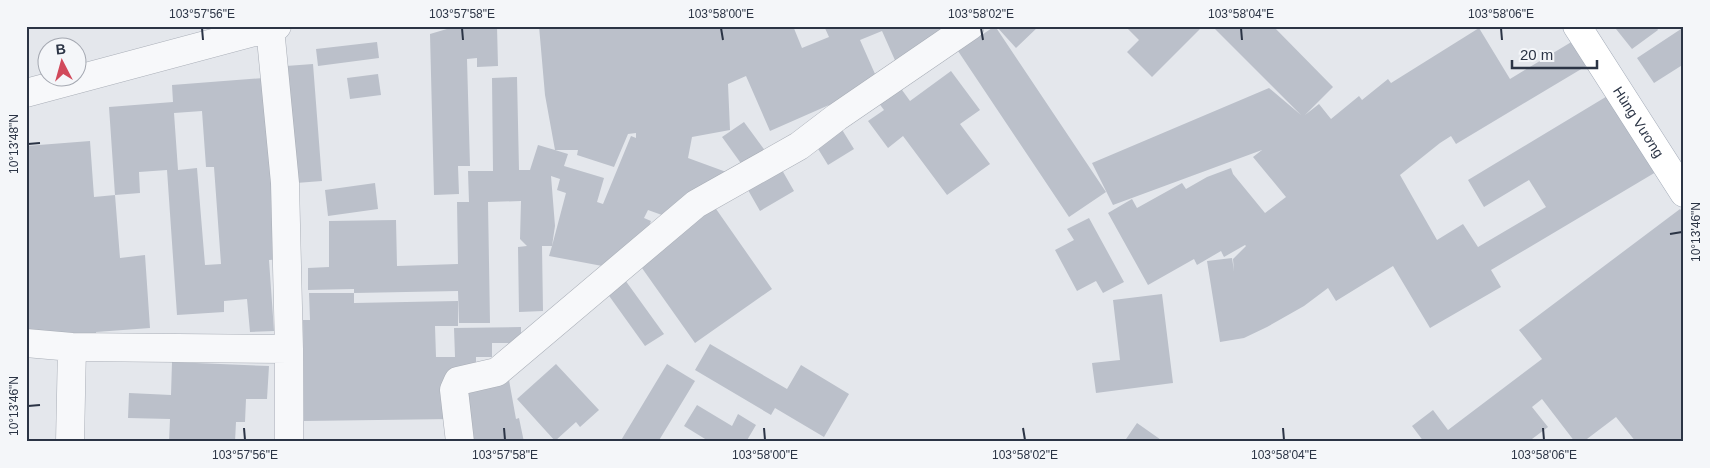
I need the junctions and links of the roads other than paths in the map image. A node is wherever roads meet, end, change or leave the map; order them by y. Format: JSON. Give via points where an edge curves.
{"nodes":[{"id":1,"x":970,"y":26,"type":"edge"},
{"id":2,"x":1577,"y":26,"type":"edge"},
{"id":3,"x":274,"y":27,"type":"edge"},
{"id":4,"x":26,"y":93,"type":"edge"},
{"id":5,"x":1684,"y":192,"type":"edge"},
{"id":6,"x":26,"y":343,"type":"edge"},
{"id":7,"x":72,"y":347,"type":"junction"},
{"id":8,"x":289,"y":349,"type":"junction"},
{"id":9,"x":70,"y":442,"type":"edge"},
{"id":10,"x":289,"y":442,"type":"edge"},
{"id":11,"x":460,"y":442,"type":"edge"}],
"edges":[{"from":1,"to":11,"type":"street","via":[[837,116],[799,146],[696,204],[497,372],[458,381],[454,390]]},
{"from":2,"to":5,"type":"main road","name":"Hùng Vương"},
{"from":3,"to":4,"type":"street"},
{"from":3,"to":8,"type":"street","via":[[285,183]]},
{"from":6,"to":7,"type":"street"},
{"from":7,"to":8,"type":"street"},
{"from":7,"to":9,"type":"street"},
{"from":8,"to":10,"type":"street"}]}
